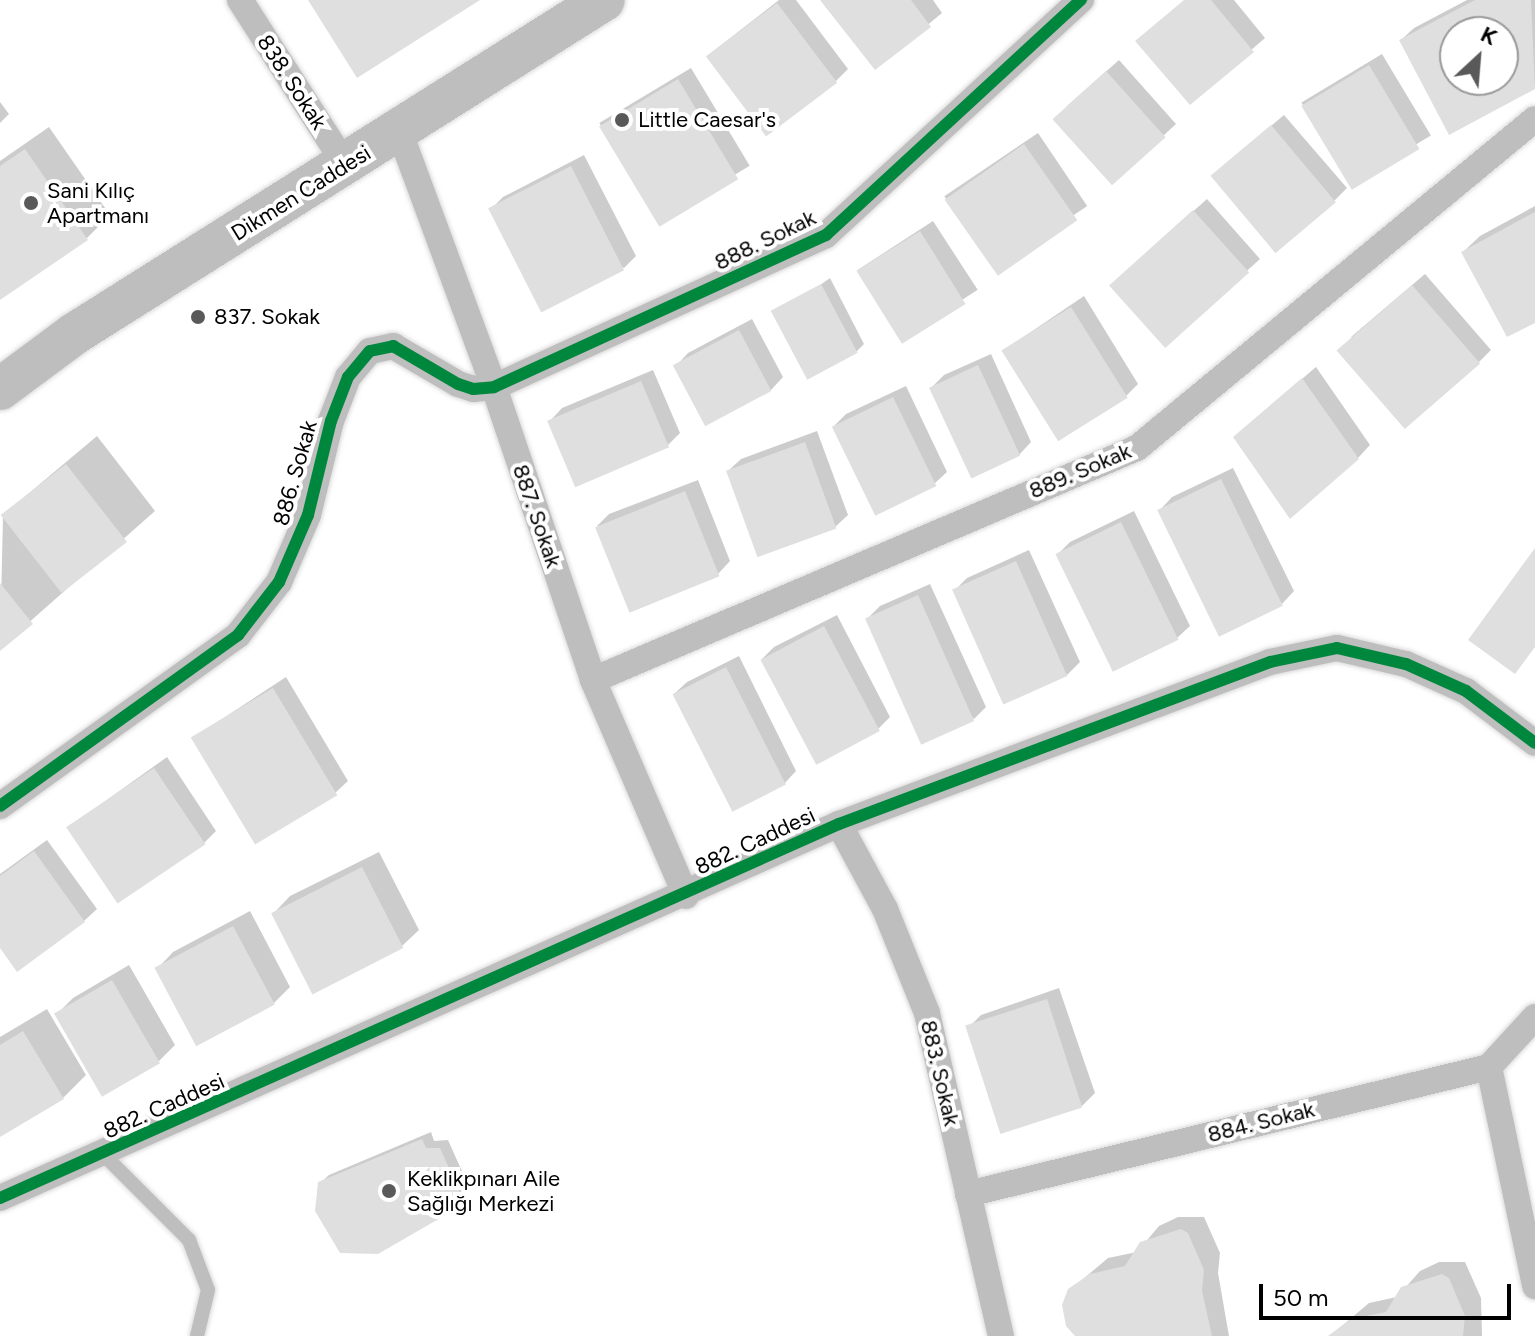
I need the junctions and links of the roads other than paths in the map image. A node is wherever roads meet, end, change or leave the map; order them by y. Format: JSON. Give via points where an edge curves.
{"nodes":[{"id":1,"x":240,"y":0,"type":"edge"},
{"id":2,"x":604,"y":0,"type":"edge"},
{"id":3,"x":1081,"y":0,"type":"edge"},
{"id":4,"x":1535,"y":119,"type":"edge"},
{"id":5,"x":400,"y":133,"type":"junction"},
{"id":6,"x":345,"y":164,"type":"junction"},
{"id":7,"x":494,"y":387,"type":"junction"},
{"id":8,"x":0,"y":389,"type":"edge"},
{"id":9,"x":593,"y":680,"type":"junction"},
{"id":10,"x":1535,"y":743,"type":"edge"},
{"id":11,"x":0,"y":806,"type":"edge"},
{"id":12,"x":839,"y":824,"type":"junction"},
{"id":13,"x":686,"y":896,"type":"junction"},
{"id":14,"x":1535,"y":1017,"type":"edge"},
{"id":15,"x":1489,"y":1067,"type":"junction"},
{"id":16,"x":103,"y":1154,"type":"junction"},
{"id":17,"x":968,"y":1194,"type":"junction"},
{"id":18,"x":0,"y":1198,"type":"edge"},
{"id":19,"x":1535,"y":1286,"type":"edge"},
{"id":20,"x":197,"y":1336,"type":"edge"},
{"id":21,"x":1001,"y":1336,"type":"edge"}],
"edges":[{"from":1,"to":6,"type":"street","name":"838. Sokak"},
{"from":2,"to":5,"type":"main road","name":"Dikmen Caddesi"},
{"from":3,"to":7,"type":"street","name":"888. Sokak","via":[[826,235]]},
{"from":4,"to":9,"type":"street","name":"889. Sokak","via":[[1137,448]]},
{"from":5,"to":6,"type":"main road","name":"Dikmen Caddesi"},
{"from":5,"to":7,"type":"street","name":"887. Sokak"},
{"from":6,"to":8,"type":"main road","name":"Dikmen Caddesi","via":[[74,334]]},
{"from":7,"to":9,"type":"street","name":"887. Sokak"},
{"from":7,"to":11,"type":"street","name":"886. Sokak","via":[[458,384],[393,346],[370,351],[348,377],[336,406],[308,515],[279,582],[238,635]]},
{"from":9,"to":13,"type":"street","name":"887. Sokak"},
{"from":10,"to":12,"type":"street","name":"882. Caddesi","via":[[1466,691],[1406,664],[1337,648],[1270,662]]},
{"from":12,"to":13,"type":"street","name":"882. Caddesi"},
{"from":12,"to":17,"type":"street","name":"883. Sokak","via":[[885,909],[927,1013]]},
{"from":13,"to":16,"type":"street","name":"882. Caddesi"},
{"from":14,"to":15,"type":"street"},
{"from":15,"to":17,"type":"street","name":"884. Sokak"},
{"from":15,"to":19,"type":"street"},
{"from":16,"to":18,"type":"street","name":"882. Caddesi"},
{"from":16,"to":20,"type":"lane","via":[[189,1240],[208,1290]]},
{"from":17,"to":21,"type":"street","name":"883. Sokak"}]}
